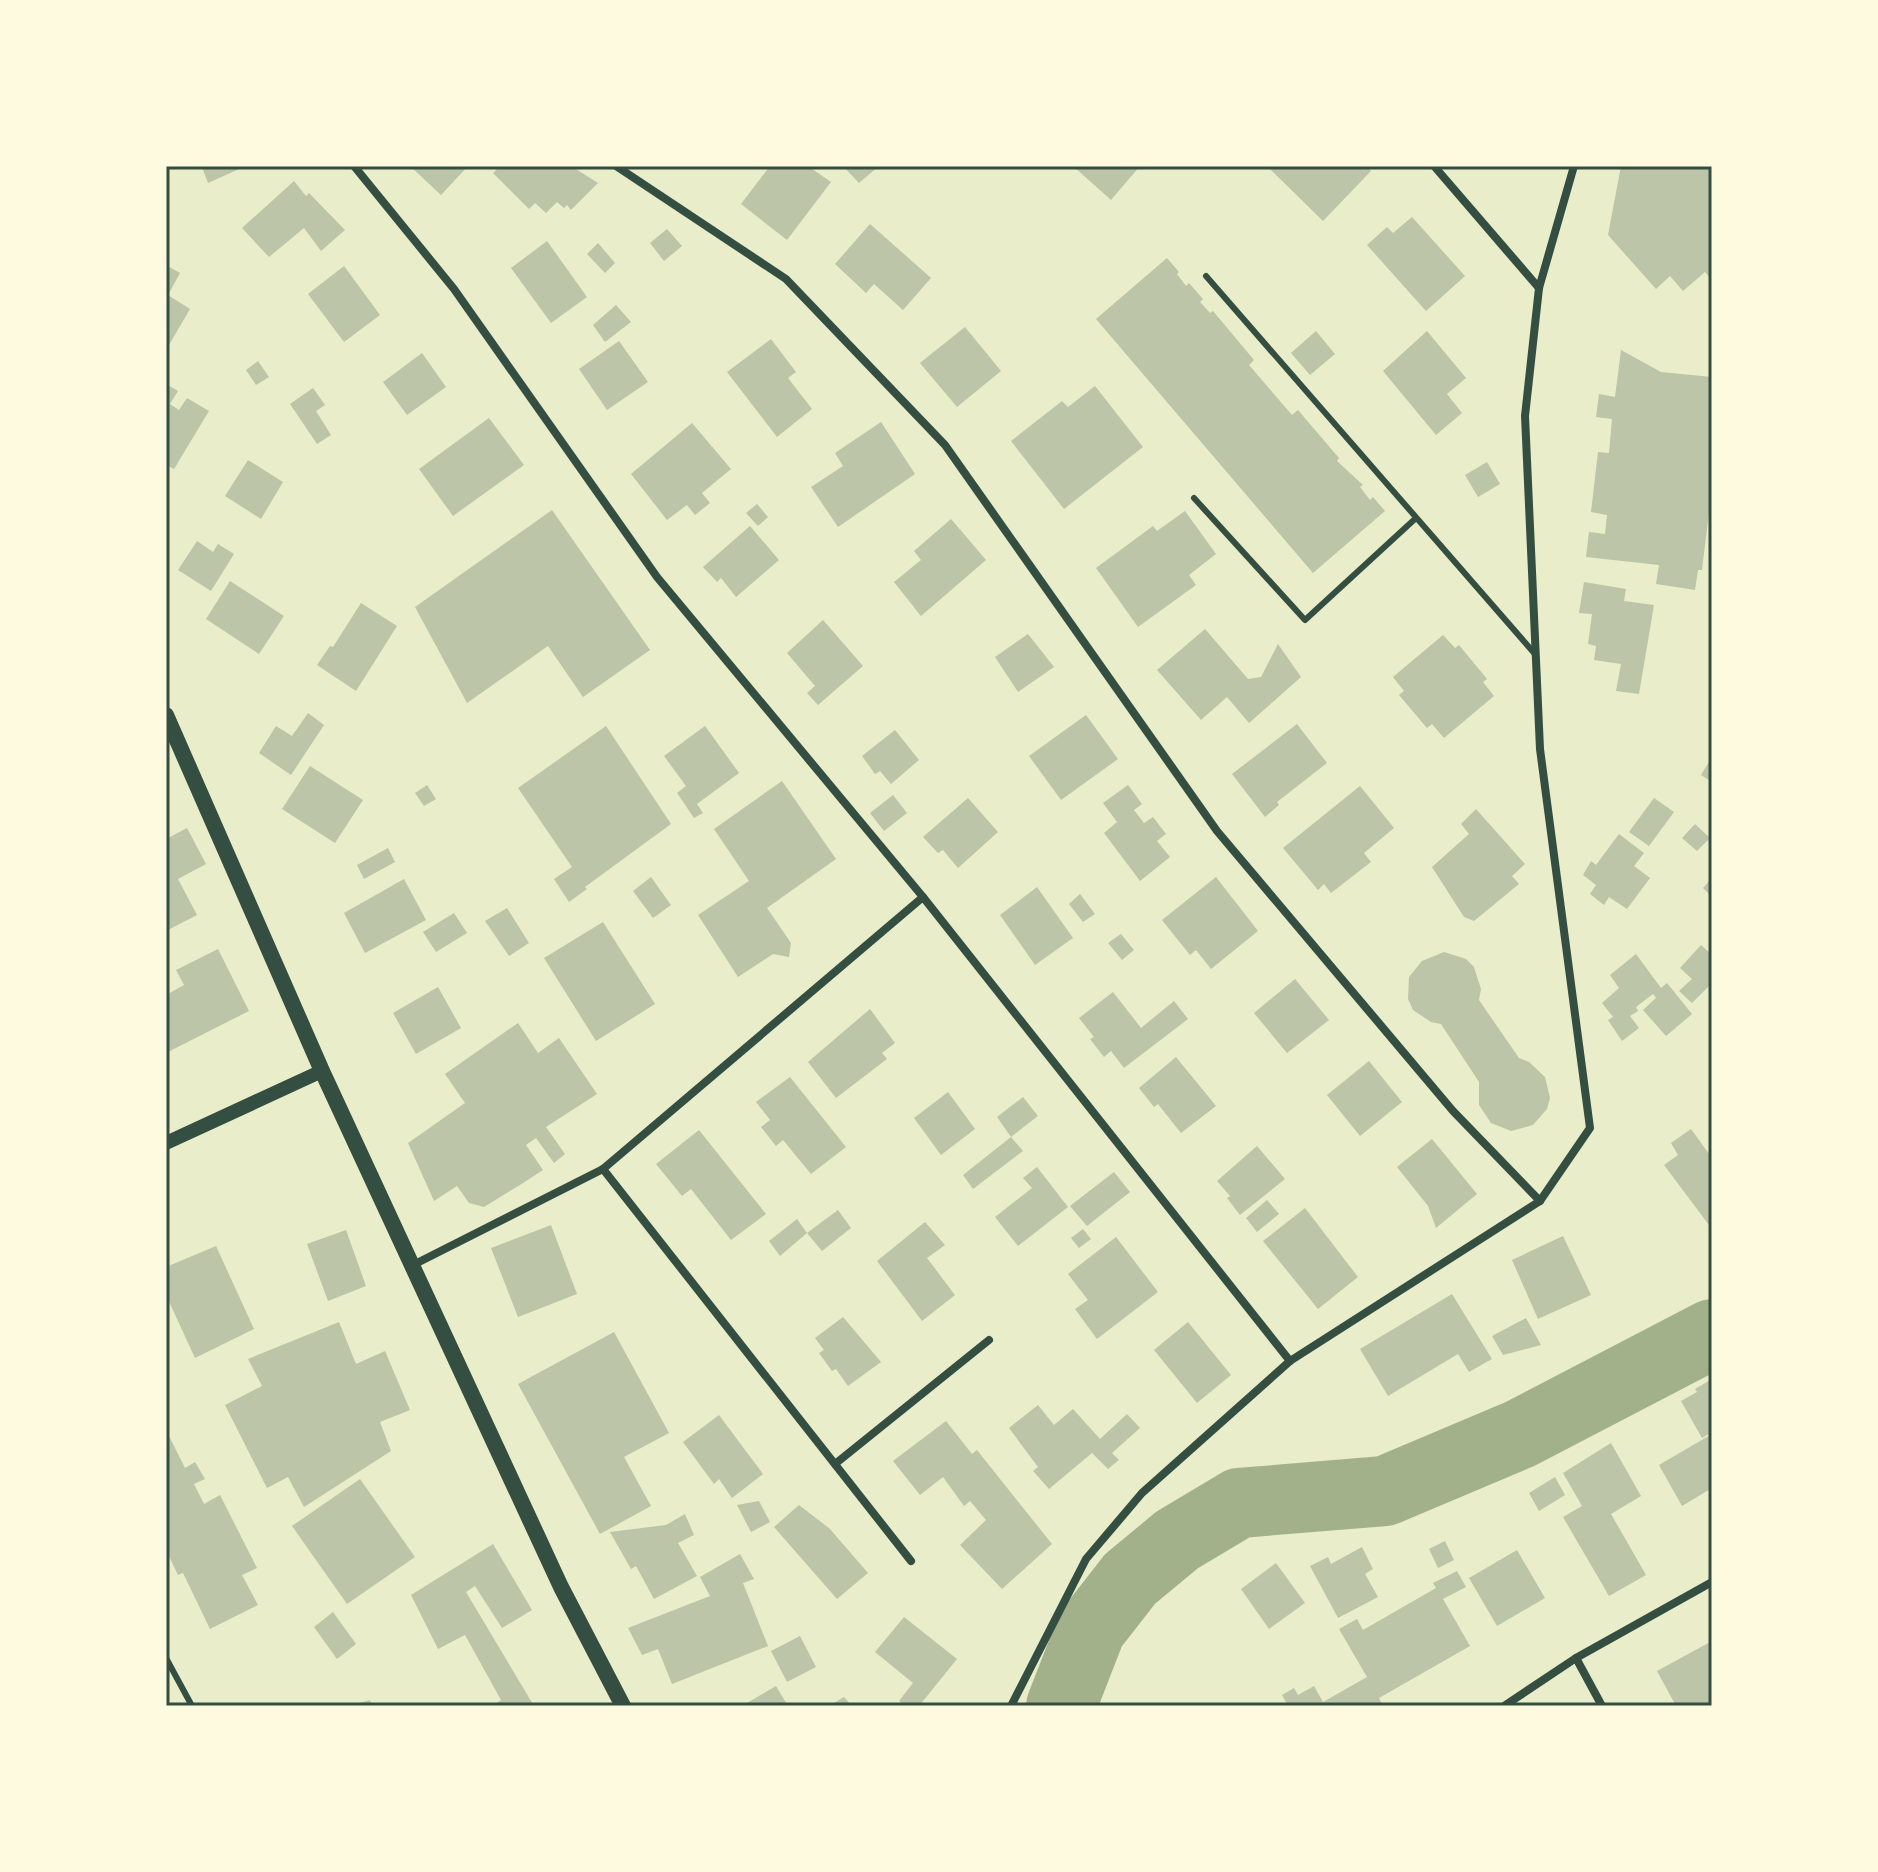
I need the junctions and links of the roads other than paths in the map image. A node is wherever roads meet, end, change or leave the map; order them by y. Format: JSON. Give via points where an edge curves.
{"nodes":[{"id":1,"x":354,"y":166,"type":"edge"},
{"id":2,"x":616,"y":166,"type":"edge"},
{"id":3,"x":1434,"y":166,"type":"edge"},
{"id":4,"x":1574,"y":166,"type":"edge"},
{"id":5,"x":1206,"y":276,"type":"dead end"},
{"id":6,"x":1539,"y":288,"type":"junction"},
{"id":7,"x":1194,"y":498,"type":"dead end"},
{"id":8,"x":1416,"y":518,"type":"junction"},
{"id":9,"x":1535,"y":654,"type":"junction"},
{"id":10,"x":166,"y":715,"type":"edge"},
{"id":11,"x":923,"y":897,"type":"junction"},
{"id":12,"x":322,"y":1071,"type":"junction"},
{"id":13,"x":166,"y":1143,"type":"edge"},
{"id":14,"x":603,"y":1169,"type":"junction"},
{"id":15,"x":1540,"y":1201,"type":"junction"},
{"id":16,"x":413,"y":1265,"type":"junction"},
{"id":17,"x":989,"y":1340,"type":"dead end"},
{"id":18,"x":1290,"y":1361,"type":"junction"},
{"id":19,"x":835,"y":1464,"type":"junction"},
{"id":20,"x":911,"y":1561,"type":"dead end"},
{"id":21,"x":1712,"y":1582,"type":"edge"},
{"id":22,"x":166,"y":1658,"type":"edge"},
{"id":23,"x":1576,"y":1658,"type":"junction"},
{"id":24,"x":192,"y":1706,"type":"edge"},
{"id":25,"x":623,"y":1706,"type":"edge"},
{"id":26,"x":1011,"y":1706,"type":"edge"},
{"id":27,"x":1504,"y":1706,"type":"edge"},
{"id":28,"x":1602,"y":1706,"type":"edge"}],
"edges":[{"from":1,"to":11,"type":"street","via":[[454,289],[657,577]]},
{"from":2,"to":15,"type":"street","via":[[786,279],[945,445],[1217,831],[1453,1111]]},
{"from":3,"to":6,"type":"street"},
{"from":4,"to":6,"type":"street"},
{"from":5,"to":8,"type":"lane"},
{"from":6,"to":9,"type":"street","via":[[1525,416]]},
{"from":7,"to":8,"type":"lane","via":[[1305,620]]},
{"from":8,"to":9,"type":"lane"},
{"from":9,"to":15,"type":"street","via":[[1540,749],[1590,1128]]},
{"from":10,"to":12,"type":"main road"},
{"from":11,"to":14,"type":"street"},
{"from":11,"to":18,"type":"street"},
{"from":12,"to":13,"type":"street"},
{"from":12,"to":16,"type":"main road"},
{"from":14,"to":16,"type":"street"},
{"from":14,"to":19,"type":"street"},
{"from":15,"to":18,"type":"street"},
{"from":16,"to":25,"type":"main road","via":[[561,1587]]},
{"from":17,"to":19,"type":"street"},
{"from":18,"to":26,"type":"street","via":[[1142,1493],[1106,1534],[1086,1559]]},
{"from":19,"to":20,"type":"street"},
{"from":21,"to":23,"type":"street"},
{"from":22,"to":24,"type":"lane"},
{"from":23,"to":27,"type":"street"},
{"from":23,"to":28,"type":"street"}]}
